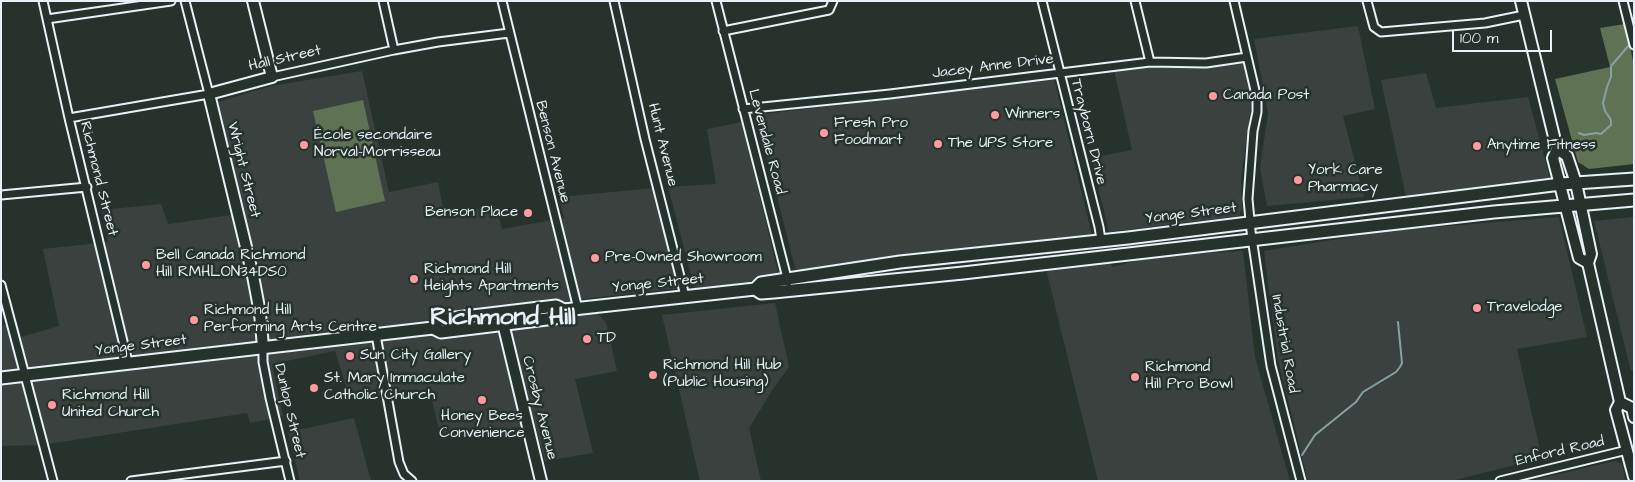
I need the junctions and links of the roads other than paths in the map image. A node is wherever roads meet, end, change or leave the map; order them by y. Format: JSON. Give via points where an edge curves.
{"nodes":[{"id":1,"x":43,"y":1,"type":"edge"},
{"id":2,"x":171,"y":1,"type":"edge"},
{"id":3,"x":185,"y":1,"type":"edge"},
{"id":4,"x":253,"y":1,"type":"edge"},
{"id":5,"x":382,"y":1,"type":"edge"},
{"id":6,"x":502,"y":1,"type":"edge"},
{"id":7,"x":614,"y":1,"type":"edge"},
{"id":8,"x":716,"y":1,"type":"edge"},
{"id":9,"x":833,"y":1,"type":"edge"},
{"id":10,"x":1042,"y":1,"type":"edge"},
{"id":11,"x":1135,"y":1,"type":"edge"},
{"id":12,"x":1234,"y":1,"type":"edge"},
{"id":13,"x":1367,"y":1,"type":"edge"},
{"id":14,"x":1521,"y":1,"type":"edge"},
{"id":15,"x":1623,"y":1,"type":"edge"},
{"id":16,"x":1524,"y":15,"type":"junction"},
{"id":17,"x":47,"y":19,"type":"junction"},
{"id":18,"x":723,"y":31,"type":"junction"},
{"id":19,"x":509,"y":33,"type":"junction"},
{"id":20,"x":1634,"y":45,"type":"edge"},
{"id":21,"x":394,"y":50,"type":"junction"},
{"id":22,"x":1247,"y":57,"type":"junction"},
{"id":23,"x":1150,"y":62,"type":"junction"},
{"id":24,"x":1058,"y":72,"type":"junction"},
{"id":25,"x":272,"y":77,"type":"junction"},
{"id":26,"x":209,"y":94,"type":"junction"},
{"id":27,"x":742,"y":109,"type":"junction"},
{"id":28,"x":69,"y":118,"type":"junction"},
{"id":29,"x":1557,"y":149,"type":"junction"},
{"id":30,"x":1634,"y":179,"type":"edge"},
{"id":31,"x":1576,"y":183,"type":"junction"},
{"id":32,"x":1561,"y":184,"type":"junction"},
{"id":33,"x":87,"y":187,"type":"junction"},
{"id":34,"x":1,"y":195,"type":"edge"},
{"id":35,"x":1634,"y":200,"type":"edge"},
{"id":36,"x":1565,"y":205,"type":"junction"},
{"id":37,"x":1580,"y":205,"type":"junction"},
{"id":38,"x":1250,"y":222,"type":"junction"},
{"id":39,"x":1253,"y":239,"type":"junction"},
{"id":40,"x":1101,"y":240,"type":"junction"},
{"id":41,"x":1588,"y":263,"type":"junction"},
{"id":42,"x":788,"y":284,"type":"junction"},
{"id":43,"x":1,"y":285,"type":"edge"},
{"id":44,"x":685,"y":296,"type":"junction"},
{"id":45,"x":578,"y":309,"type":"junction"},
{"id":46,"x":502,"y":319,"type":"junction"},
{"id":47,"x":376,"y":335,"type":"junction"},
{"id":48,"x":263,"y":347,"type":"junction"},
{"id":49,"x":128,"y":362,"type":"junction"},
{"id":50,"x":26,"y":375,"type":"junction"},
{"id":51,"x":1,"y":378,"type":"edge"},
{"id":52,"x":1620,"y":402,"type":"junction"},
{"id":53,"x":1634,"y":417,"type":"edge"},
{"id":54,"x":1630,"y":449,"type":"edge"},
{"id":55,"x":286,"y":461,"type":"junction"},
{"id":56,"x":1634,"y":477,"type":"edge"},
{"id":57,"x":53,"y":481,"type":"edge"},
{"id":58,"x":131,"y":481,"type":"edge"},
{"id":59,"x":290,"y":481,"type":"edge"},
{"id":60,"x":412,"y":481,"type":"edge"},
{"id":61,"x":541,"y":481,"type":"edge"},
{"id":62,"x":1301,"y":481,"type":"edge"},
{"id":63,"x":1500,"y":481,"type":"edge"}],
"edges":[{"from":1,"to":17,"type":"street","name":"Richmond Street"},
{"from":2,"to":17,"type":"street"},
{"from":3,"to":26,"type":"street","name":"Wright Street"},
{"from":4,"to":25,"type":"main road"},
{"from":5,"to":21,"type":"street"},
{"from":6,"to":19,"type":"street","name":"Benson Avenue"},
{"from":7,"to":44,"type":"street","name":"Hunt Avenue"},
{"from":8,"to":18,"type":"street","name":"Levendale Road"},
{"from":9,"to":18,"type":"street","via":[[829,10]]},
{"from":10,"to":24,"type":"street","name":"Trayborn Drive"},
{"from":11,"to":23,"type":"street"},
{"from":12,"to":22,"type":"street","name":"Industrial Road"},
{"from":13,"to":16,"type":"street","via":[[1374,27],[1381,32],[1485,23]]},
{"from":14,"to":16,"type":"main road"},
{"from":15,"to":20,"type":"street"},
{"from":16,"to":29,"type":"main road"},
{"from":17,"to":28,"type":"street","name":"Richmond Street"},
{"from":18,"to":27,"type":"street","name":"Levendale Road"},
{"from":19,"to":21,"type":"street","name":"Hall Street"},
{"from":19,"to":45,"type":"street","name":"Benson Avenue"},
{"from":21,"to":25,"type":"street","name":"Hall Street"},
{"from":22,"to":23,"type":"street","name":"Jacey Anne Drive","via":[[1206,63]]},
{"from":22,"to":38,"type":"street","name":"Industrial Road","via":[[1257,112],[1249,174]]},
{"from":23,"to":24,"type":"street","name":"Jacey Anne Drive"},
{"from":24,"to":27,"type":"street","name":"Jacey Anne Drive"},
{"from":24,"to":40,"type":"street","name":"Trayborn Drive"},
{"from":25,"to":26,"type":"main road","name":"Hall Street"},
{"from":26,"to":28,"type":"street","name":"Hall Street"},
{"from":26,"to":48,"type":"main road","name":"Wright Street","via":[[253,276]]},
{"from":27,"to":42,"type":"street","name":"Levendale Road"},
{"from":28,"to":33,"type":"street","name":"Richmond Street"},
{"from":29,"to":31,"type":"main road","via":[[1567,156]]},
{"from":29,"to":32,"type":"main road","via":[[1553,158]]},
{"from":30,"to":31,"type":"main road","name":"Yonge Street"},
{"from":31,"to":32,"type":"main road","name":"Yonge Street"},
{"from":31,"to":37,"type":"main road"},
{"from":32,"to":36,"type":"main road"},
{"from":32,"to":38,"type":"main road","name":"Yonge Street"},
{"from":33,"to":34,"type":"street"},
{"from":33,"to":49,"type":"street","name":"Richmond Street"},
{"from":35,"to":37,"type":"main road","name":"Yonge Street"},
{"from":36,"to":37,"type":"main road","name":"Yonge Street"},
{"from":36,"to":39,"type":"main road","name":"Yonge Street"},
{"from":36,"to":41,"type":"main road","via":[[1579,258]]},
{"from":37,"to":41,"type":"main road","via":[[1591,254]]},
{"from":38,"to":39,"type":"street","name":"Industrial Road"},
{"from":38,"to":40,"type":"main road","name":"Yonge Street"},
{"from":39,"to":42,"type":"main road","name":"Yonge Street","via":[[963,273]]},
{"from":39,"to":62,"type":"street","name":"Industrial Road","via":[[1271,366]]},
{"from":40,"to":42,"type":"main road","name":"Yonge Street","via":[[900,262]]},
{"from":41,"to":52,"type":"main road"},
{"from":42,"to":44,"type":"main road","name":"Yonge Street","via":[[762,293],[755,289]]},
{"from":43,"to":50,"type":"street"},
{"from":44,"to":45,"type":"main road","name":"Yonge Street"},
{"from":45,"to":46,"type":"main road","name":"Yonge Street","via":[[564,310],[558,318]]},
{"from":46,"to":47,"type":"main road","name":"Yonge Street","via":[[441,332],[433,328]]},
{"from":46,"to":61,"type":"main road","name":"Crosby Avenue"},
{"from":47,"to":48,"type":"main road","name":"Yonge Street"},
{"from":47,"to":60,"type":"street","via":[[399,462],[404,474]]},
{"from":48,"to":49,"type":"main road","name":"Yonge Street"},
{"from":48,"to":55,"type":"street","name":"Dunlop Street","via":[[270,398]]},
{"from":49,"to":50,"type":"main road","name":"Yonge Street"},
{"from":50,"to":51,"type":"main road","name":"Yonge Street"},
{"from":50,"to":57,"type":"street"},
{"from":52,"to":53,"type":"main road","via":[[1632,408]]},
{"from":52,"to":54,"type":"main road","via":[[1616,410]]},
{"from":54,"to":56,"type":"main road"},
{"from":54,"to":63,"type":"street","name":"Enford Road"},
{"from":55,"to":58,"type":"street"},
{"from":55,"to":59,"type":"street","name":"Dunlop Street"}]}
